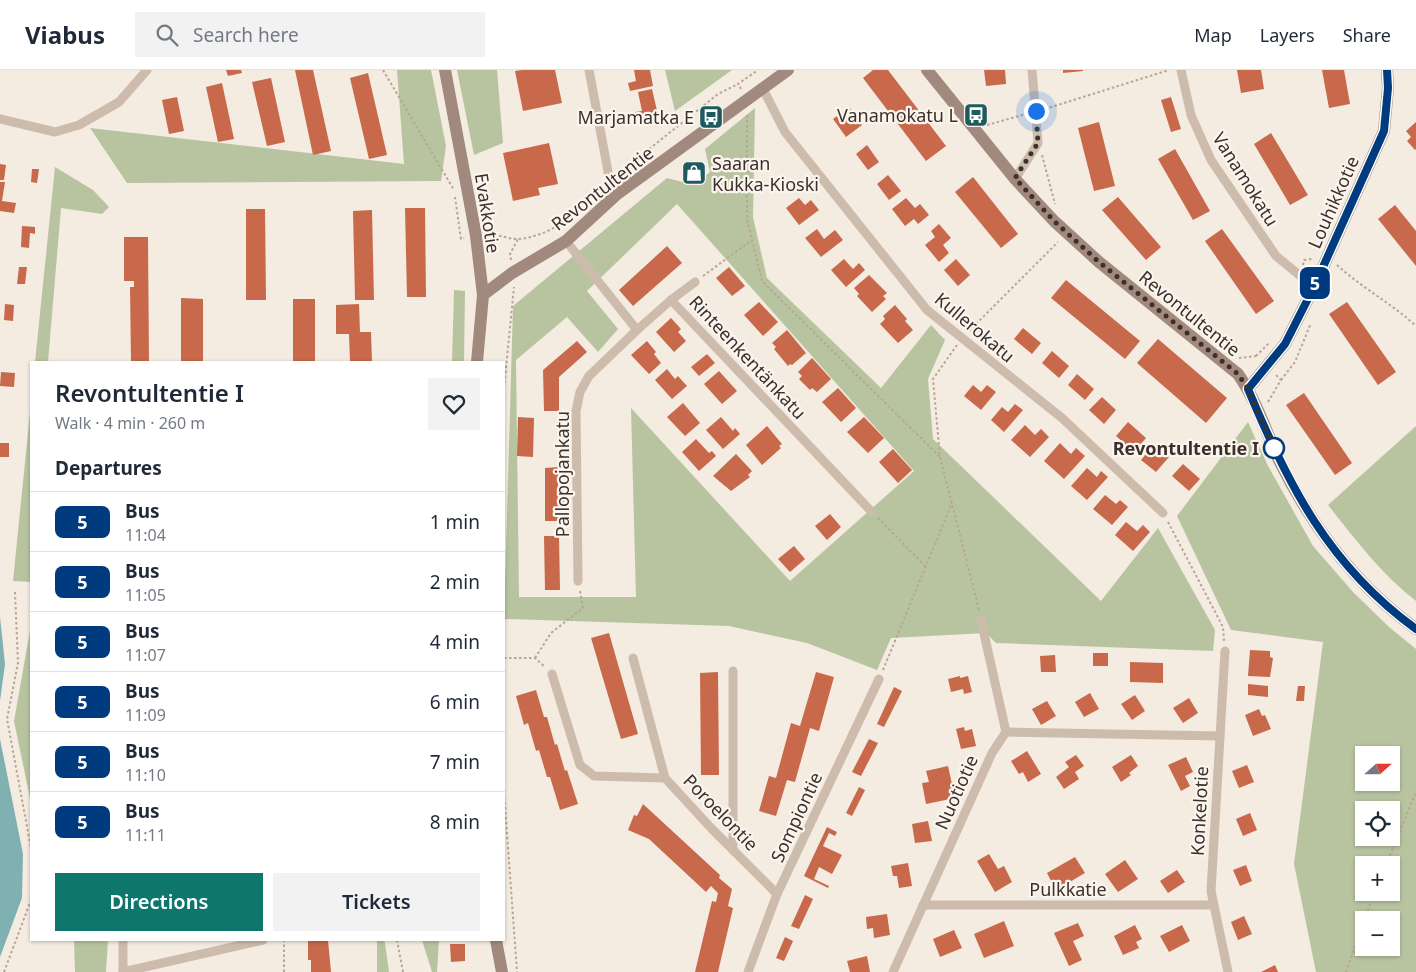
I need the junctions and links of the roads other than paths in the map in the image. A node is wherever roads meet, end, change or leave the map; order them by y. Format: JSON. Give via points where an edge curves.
{"nodes":[{"id":1,"x":146,"y":70,"type":"edge"},
{"id":2,"x":445,"y":70,"type":"edge"},
{"id":3,"x":589,"y":70,"type":"edge"},
{"id":4,"x":788,"y":70,"type":"edge"},
{"id":5,"x":927,"y":70,"type":"edge"},
{"id":6,"x":1032,"y":70,"type":"edge"},
{"id":7,"x":1181,"y":70,"type":"edge"},
{"id":8,"x":1387,"y":70,"type":"edge"},
{"id":9,"x":763,"y":89,"type":"junction"},
{"id":10,"x":0,"y":119,"type":"edge"},
{"id":11,"x":1015,"y":178,"type":"junction"},
{"id":12,"x":616,"y":196,"type":"junction"},
{"id":13,"x":566,"y":241,"type":"junction"},
{"id":14,"x":695,"y":282,"type":"road end"},
{"id":15,"x":1314,"y":287,"type":"junction"},
{"id":16,"x":483,"y":294,"type":"junction"},
{"id":17,"x":672,"y":300,"type":"junction"},
{"id":18,"x":637,"y":330,"type":"junction"},
{"id":19,"x":476,"y":361,"type":"edge"},
{"id":20,"x":1248,"y":389,"type":"junction"},
{"id":21,"x":871,"y":510,"type":"road end"},
{"id":22,"x":1163,"y":513,"type":"road end"},
{"id":23,"x":578,"y":581,"type":"road end"},
{"id":24,"x":981,"y":620,"type":"road end"},
{"id":25,"x":1416,"y":629,"type":"edge"},
{"id":26,"x":1225,"y":651,"type":"road end"},
{"id":27,"x":632,"y":658,"type":"dead end"},
{"id":28,"x":733,"y":671,"type":"dead end"},
{"id":29,"x":552,"y":674,"type":"road end"},
{"id":30,"x":880,"y":679,"type":"road end"},
{"id":31,"x":1006,"y":732,"type":"junction"},
{"id":32,"x":1220,"y":736,"type":"junction"},
{"id":33,"x":665,"y":778,"type":"junction"},
{"id":34,"x":733,"y":850,"type":"junction"},
{"id":35,"x":777,"y":894,"type":"junction"},
{"id":36,"x":1213,"y":904,"type":"junction"},
{"id":37,"x":923,"y":905,"type":"junction"},
{"id":38,"x":123,"y":941,"type":"edge"},
{"id":39,"x":259,"y":941,"type":"edge"},
{"id":40,"x":496,"y":941,"type":"edge"},
{"id":41,"x":123,"y":972,"type":"edge"},
{"id":42,"x":502,"y":972,"type":"edge"},
{"id":43,"x":748,"y":972,"type":"edge"},
{"id":44,"x":893,"y":972,"type":"edge"},
{"id":45,"x":1228,"y":972,"type":"edge"}],
"edges":[{"from":1,"to":10,"type":"street","via":[[119,102],[79,125],[54,132]]},
{"from":2,"to":16,"type":"street","name":"Evakkotie","via":[[476,236]]},
{"from":3,"to":12,"type":"street","via":[[610,182]]},
{"from":4,"to":9,"type":"street","name":"Revontultentie"},
{"from":5,"to":11,"type":"street","name":"Revontultentie"},
{"from":6,"to":11,"type":"street","via":[[1038,143]]},
{"from":7,"to":15,"type":"street","name":"Vanamokatu","via":[[1191,115],[1211,160],[1276,256]]},
{"from":8,"to":15,"type":"street","name":"Louhikkotie","via":[[1384,131]]},
{"from":9,"to":12,"type":"street","name":"Revontultentie"},
{"from":9,"to":22,"type":"street","name":"Kullerokatu","via":[[792,140],[927,310],[1062,418]]},
{"from":11,"to":20,"type":"street","name":"Revontultentie","via":[[1099,262],[1227,364]]},
{"from":12,"to":13,"type":"street","name":"Revontultentie"},
{"from":13,"to":16,"type":"street","name":"Revontultentie"},
{"from":13,"to":18,"type":"street"},
{"from":14,"to":17,"type":"street"},
{"from":15,"to":20,"type":"street","name":"Louhikkotie","via":[[1285,344]]},
{"from":16,"to":19,"type":"street","name":"Evakkotie"},
{"from":17,"to":18,"type":"street","name":"Rinteenkentänkatu"},
{"from":17,"to":21,"type":"street","name":"Rinteenkentänkatu"},
{"from":18,"to":23,"type":"street","name":"Pallopojankatu","via":[[589,376],[580,392],[576,411]]},
{"from":20,"to":25,"type":"street","name":"Revontultentie","via":[[1308,514],[1365,587]]},
{"from":24,"to":31,"type":"street"},
{"from":26,"to":32,"type":"street","name":"Konkelotie"},
{"from":27,"to":33,"type":"street"},
{"from":28,"to":34,"type":"street"},
{"from":29,"to":33,"type":"street","name":"Poroelontie","via":[[580,765],[594,776]]},
{"from":30,"to":35,"type":"street","name":"Sompiontie"},
{"from":31,"to":32,"type":"street"},
{"from":31,"to":37,"type":"street","name":"Nuotiotie","via":[[992,753]]},
{"from":32,"to":36,"type":"street","name":"Konkelotie","via":[[1211,891]]},
{"from":33,"to":34,"type":"street","name":"Poroelontie"},
{"from":34,"to":35,"type":"street","name":"Poroelontie"},
{"from":35,"to":43,"type":"street","name":"Sompiontie"},
{"from":36,"to":37,"type":"street","name":"Pulkkatie"},
{"from":36,"to":45,"type":"street","name":"Konkelotie"},
{"from":37,"to":44,"type":"street","name":"Nuotiotie"},
{"from":38,"to":41,"type":"street"},
{"from":39,"to":41,"type":"street"},
{"from":40,"to":42,"type":"street"}]}
